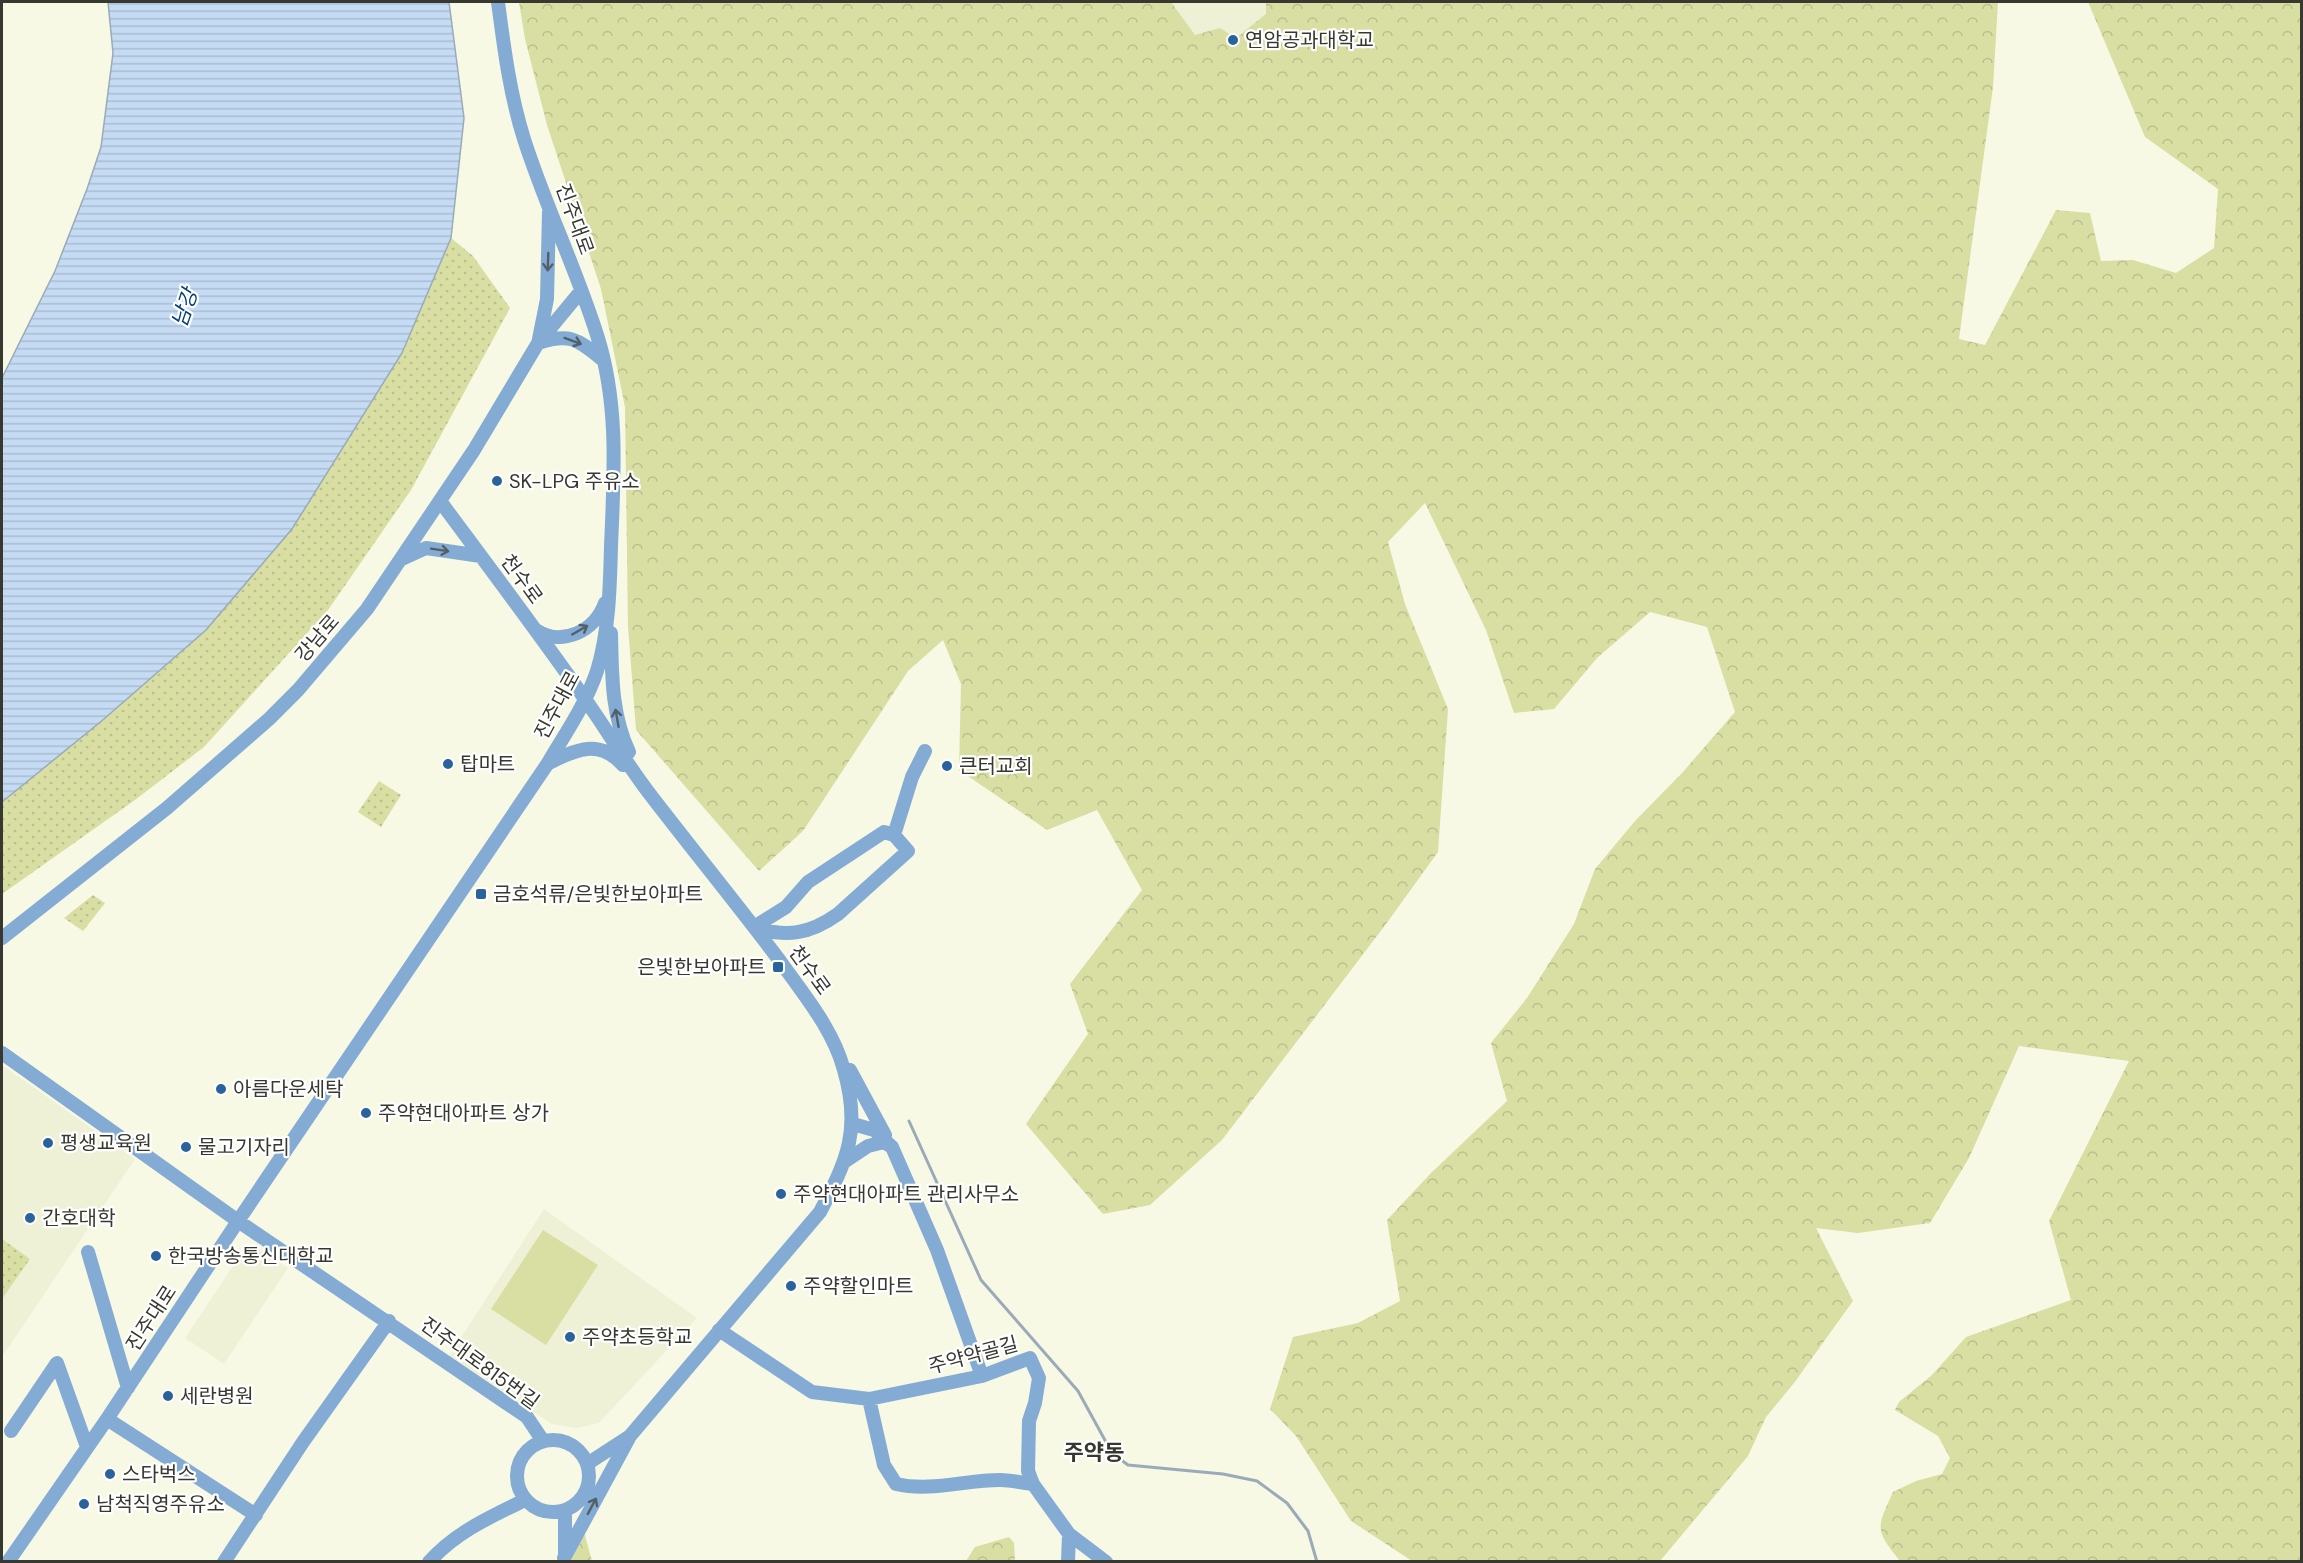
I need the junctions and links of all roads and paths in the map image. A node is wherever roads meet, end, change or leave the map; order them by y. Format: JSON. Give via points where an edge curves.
{"nodes":[{"id":1,"x":498,"y":2,"type":"edge"},
{"id":2,"x":549,"y":204,"type":"junction"},
{"id":3,"x":581,"y":291,"type":"junction"},
{"id":4,"x":538,"y":343,"type":"junction"},
{"id":5,"x":603,"y":360,"type":"junction"},
{"id":6,"x":440,"y":501,"type":"junction"},
{"id":7,"x":481,"y":556,"type":"junction"},
{"id":8,"x":402,"y":559,"type":"junction"},
{"id":9,"x":609,"y":588,"type":"junction"},
{"id":10,"x":532,"y":628,"type":"junction"},
{"id":11,"x":585,"y":699,"type":"junction"},
{"id":12,"x":925,"y":751,"type":"dead end"},
{"id":13,"x":548,"y":763,"type":"junction"},
{"id":14,"x":647,"y":791,"type":"junction"},
{"id":15,"x":894,"y":835,"type":"junction"},
{"id":16,"x":754,"y":927,"type":"junction"},
{"id":17,"x":2,"y":938,"type":"edge"},
{"id":18,"x":816,"y":1011,"type":"junction"},
{"id":19,"x":2,"y":1053,"type":"edge"},
{"id":20,"x":853,"y":1124,"type":"junction"},
{"id":21,"x":892,"y":1147,"type":"junction"},
{"id":22,"x":844,"y":1162,"type":"junction"},
{"id":23,"x":238,"y":1221,"type":"junction"},
{"id":24,"x":88,"y":1252,"type":"dead end"},
{"id":25,"x":389,"y":1321,"type":"junction"},
{"id":26,"x":720,"y":1330,"type":"junction"},
{"id":27,"x":982,"y":1376,"type":"junction"},
{"id":28,"x":128,"y":1388,"type":"junction"},
{"id":29,"x":869,"y":1399,"type":"junction"},
{"id":30,"x":107,"y":1419,"type":"junction"},
{"id":31,"x":11,"y":1431,"type":"dead end"},
{"id":32,"x":630,"y":1436,"type":"junction"},
{"id":33,"x":543,"y":1441,"type":"junction"},
{"id":34,"x":87,"y":1447,"type":"junction"},
{"id":35,"x":587,"y":1464,"type":"junction"},
{"id":36,"x":1033,"y":1484,"type":"junction"},
{"id":37,"x":525,"y":1500,"type":"junction"},
{"id":38,"x":565,"y":1510,"type":"junction"},
{"id":39,"x":256,"y":1515,"type":"junction"},
{"id":40,"x":1069,"y":1533,"type":"junction"},
{"id":41,"x":564,"y":1560,"type":"edge"},
{"id":42,"x":10,"y":1561,"type":"edge"},
{"id":43,"x":224,"y":1562,"type":"edge"},
{"id":44,"x":429,"y":1562,"type":"edge"},
{"id":45,"x":1068,"y":1562,"type":"edge"},
{"id":46,"x":1106,"y":1562,"type":"edge"}],
"edges":[{"from":1,"to":2,"type":"street","name":"진주대로","via":[[524,140]]},
{"from":2,"to":3,"type":"street","name":"진주대로"},
{"from":2,"to":4,"type":"street","one_way":true,"via":[[547,299]]},
{"from":3,"to":4,"type":"street","name":"강남로"},
{"from":3,"to":5,"type":"street","name":"진주대로"},
{"from":4,"to":5,"type":"street","one_way":true,"via":[[555,337],[573,338]]},
{"from":4,"to":6,"type":"street","name":"강남로"},
{"from":5,"to":9,"type":"street","name":"진주대로","via":[[613,411]]},
{"from":6,"to":7,"type":"street","name":"천수로"},
{"from":6,"to":8,"type":"street","name":"강남로"},
{"from":8,"to":7,"type":"street","one_way":true,"via":[[426,548]]},
{"from":7,"to":10,"type":"street","name":"천수로"},
{"from":8,"to":17,"type":"street","name":"강남로","via":[[342,640],[269,719],[129,840]]},
{"from":10,"to":9,"type":"street","one_way":true,"via":[[555,639],[581,631],[603,609]]},
{"from":9,"to":11,"type":"street","name":"진주대로","via":[[602,649]]},
{"from":14,"to":9,"type":"street","one_way":true,"via":[[617,721]]},
{"from":10,"to":11,"type":"street","name":"천수로"},
{"from":11,"to":13,"type":"street","name":"진주대로"},
{"from":11,"to":14,"type":"street","name":"천수로"},
{"from":12,"to":15,"type":"street","via":[[912,777]]},
{"from":13,"to":14,"type":"street","via":[[585,748],[600,750],[614,755]]},
{"from":13,"to":23,"type":"street","name":"진주대로"},
{"from":14,"to":16,"type":"street","name":"천수로"},
{"from":15,"to":16,"type":"street","via":[[884,832],[808,882],[786,907]]},
{"from":15,"to":16,"type":"street","via":[[908,851],[826,923],[809,930],[774,934]]},
{"from":16,"to":18,"type":"street","name":"천수로"},
{"from":18,"to":20,"type":"street","name":"천수로","via":[[844,1067]]},
{"from":18,"to":21,"type":"street"},
{"from":19,"to":23,"type":"street","name":"진주대로815번길"},
{"from":20,"to":21,"type":"street","via":[[874,1130]]},
{"from":20,"to":22,"type":"street","name":"천수로"},
{"from":21,"to":22,"type":"street","via":[[884,1142],[868,1146]]},
{"from":21,"to":27,"type":"street","via":[[937,1250]]},
{"from":22,"to":26,"type":"street","name":"천수로","via":[[819,1212]]},
{"from":23,"to":25,"type":"street","name":"진주대로815번길"},
{"from":23,"to":28,"type":"street","name":"진주대로"},
{"from":24,"to":28,"type":"street","name":"진주대로"},
{"from":25,"to":33,"type":"street","name":"진주대로815번길","via":[[527,1417]]},
{"from":25,"to":39,"type":"street","name":"진주대로815번길"},
{"from":26,"to":29,"type":"street","name":"주약약골길","via":[[812,1392]]},
{"from":26,"to":32,"type":"street","name":"천수로"},
{"from":27,"to":29,"type":"street","name":"주약약골길"},
{"from":27,"to":36,"type":"street","name":"주약약골길","via":[[1030,1358],[1039,1378],[1029,1421],[1028,1471]]},
{"from":28,"to":30,"type":"street","name":"진주대로"},
{"from":29,"to":36,"type":"street","via":[[884,1465],[896,1484],[912,1487],[1000,1480]]},
{"from":30,"to":34,"type":"street","name":"진주대로"},
{"from":30,"to":39,"type":"street"},
{"from":31,"to":34,"type":"street","via":[[57,1363]]},
{"from":32,"to":35,"type":"street","name":"천수로"},
{"from":41,"to":32,"type":"street","one_way":true},
{"from":33,"to":35,"type":"street","via":[[573,1446]]},
{"from":33,"to":37,"type":"street","via":[[525,1452],[517,1471]]},
{"from":34,"to":42,"type":"street","name":"진주대로"},
{"from":35,"to":38,"type":"street","via":[[588,1486],[583,1497]]},
{"from":36,"to":40,"type":"street","name":"주약약골길"},
{"from":37,"to":38,"type":"street","via":[[543,1511]]},
{"from":37,"to":44,"type":"street","via":[[454,1537]]},
{"from":38,"to":41,"type":"street"},
{"from":39,"to":43,"type":"street","name":"진주대로815번길"},
{"from":40,"to":45,"type":"street"},
{"from":40,"to":46,"type":"street","name":"주약약골길"}]}
